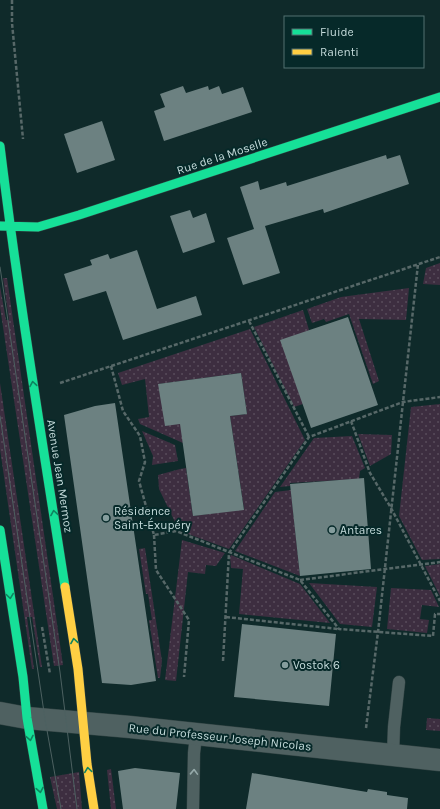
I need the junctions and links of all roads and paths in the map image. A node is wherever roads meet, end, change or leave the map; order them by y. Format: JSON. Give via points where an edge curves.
{"nodes":[{"id":1,"x":12,"y":0,"type":"edge"},
{"id":2,"x":440,"y":97,"type":"edge"},
{"id":3,"x":23,"y":140,"type":"dead end"},
{"id":4,"x":0,"y":146,"type":"edge"},
{"id":5,"x":0,"y":226,"type":"edge"},
{"id":6,"x":10,"y":227,"type":"junction"},
{"id":7,"x":440,"y":257,"type":"edge"},
{"id":8,"x":418,"y":264,"type":"junction"},
{"id":9,"x":249,"y":321,"type":"junction"},
{"id":10,"x":111,"y":366,"type":"junction"},
{"id":11,"x":60,"y":383,"type":"dead end"},
{"id":12,"x":440,"y":397,"type":"edge"},
{"id":13,"x":403,"y":402,"type":"junction"},
{"id":14,"x":351,"y":421,"type":"junction"},
{"id":15,"x":309,"y":437,"type":"junction"},
{"id":16,"x":391,"y":508,"type":"junction"},
{"id":17,"x":0,"y":530,"type":"edge"},
{"id":18,"x":154,"y":534,"type":"junction"},
{"id":19,"x":229,"y":553,"type":"junction"},
{"id":20,"x":440,"y":562,"type":"edge"},
{"id":21,"x":421,"y":564,"type":"junction"},
{"id":22,"x":385,"y":569,"type":"junction"},
{"id":23,"x":300,"y":580,"type":"junction"},
{"id":24,"x":440,"y":601,"type":"edge"},
{"id":25,"x":440,"y":614,"type":"edge"},
{"id":26,"x":226,"y":617,"type":"junction"},
{"id":27,"x":42,"y":627,"type":"dead end"},
{"id":28,"x":339,"y":629,"type":"junction"},
{"id":29,"x":378,"y":632,"type":"junction"},
{"id":30,"x":223,"y":662,"type":"dead end"},
{"id":31,"x":44,"y":674,"type":"dead end"},
{"id":32,"x":184,"y":677,"type":"dead end"},
{"id":33,"x":399,"y":682,"type":"dead end"},
{"id":34,"x":0,"y":713,"type":"edge"},
{"id":35,"x":27,"y":718,"type":"junction"},
{"id":36,"x":83,"y":723,"type":"junction"},
{"id":37,"x":366,"y":728,"type":"dead end"},
{"id":38,"x":196,"y":735,"type":"junction"},
{"id":39,"x":393,"y":755,"type":"junction"},
{"id":40,"x":440,"y":760,"type":"edge"},
{"id":41,"x":43,"y":809,"type":"edge"},
{"id":42,"x":94,"y":809,"type":"edge"},
{"id":43,"x":193,"y":809,"type":"edge"}],
"edges":[{"from":1,"to":3,"type":"path"},
{"from":2,"to":6,"type":"main road","name":"Rue de la Moselle","via":[[79,215],[38,227]]},
{"from":4,"to":6,"type":"main road","name":"Avenue Jean Mermoz"},
{"from":5,"to":6,"type":"main road","name":"Rue de la Moselle"},
{"from":36,"to":6,"type":"main road","name":"Avenue Jean Mermoz","one_way":true,"via":[[78,669]]},
{"from":7,"to":8,"type":"path"},
{"from":8,"to":9,"type":"path"},
{"from":8,"to":13,"type":"path"},
{"from":9,"to":10,"type":"path"},
{"from":9,"to":15,"type":"path"},
{"from":10,"to":11,"type":"path"},
{"from":10,"to":18,"type":"path","via":[[123,411],[140,436],[145,462],[140,481]]},
{"from":12,"to":13,"type":"path"},
{"from":13,"to":14,"type":"path"},
{"from":13,"to":16,"type":"path"},
{"from":14,"to":15,"type":"path"},
{"from":14,"to":16,"type":"path","via":[[370,473]]},
{"from":15,"to":19,"type":"path"},
{"from":16,"to":21,"type":"path"},
{"from":16,"to":22,"type":"path"},
{"from":17,"to":35,"type":"main road","one_way":true},
{"from":18,"to":19,"type":"path","via":[[176,531]]},
{"from":18,"to":32,"type":"path","via":[[156,570],[189,620]]},
{"from":19,"to":23,"type":"path"},
{"from":19,"to":26,"type":"path"},
{"from":20,"to":21,"type":"path"},
{"from":21,"to":22,"type":"path"},
{"from":21,"to":24,"type":"path"},
{"from":22,"to":23,"type":"path"},
{"from":22,"to":29,"type":"path"},
{"from":23,"to":28,"type":"path"},
{"from":25,"to":29,"type":"path","via":[[435,614],[433,636]]},
{"from":26,"to":28,"type":"path"},
{"from":26,"to":30,"type":"path"},
{"from":27,"to":31,"type":"path","via":[[52,673]]},
{"from":28,"to":29,"type":"path"},
{"from":29,"to":37,"type":"path"},
{"from":33,"to":39,"type":"lane"},
{"from":34,"to":35,"type":"street","name":"Rue du Professeur Joseph Nicolas"},
{"from":35,"to":36,"type":"street","name":"Rue du Professeur Joseph Nicolas"},
{"from":35,"to":41,"type":"main road","one_way":true},
{"from":36,"to":38,"type":"street","name":"Rue du Professeur Joseph Nicolas"},
{"from":42,"to":36,"type":"main road","name":"Avenue Jean Mermoz","one_way":true},
{"from":38,"to":39,"type":"street","name":"Rue du Professeur Joseph Nicolas"},
{"from":43,"to":38,"type":"lane","one_way":true},
{"from":39,"to":40,"type":"street","name":"Rue du Professeur Joseph Nicolas"}]}
